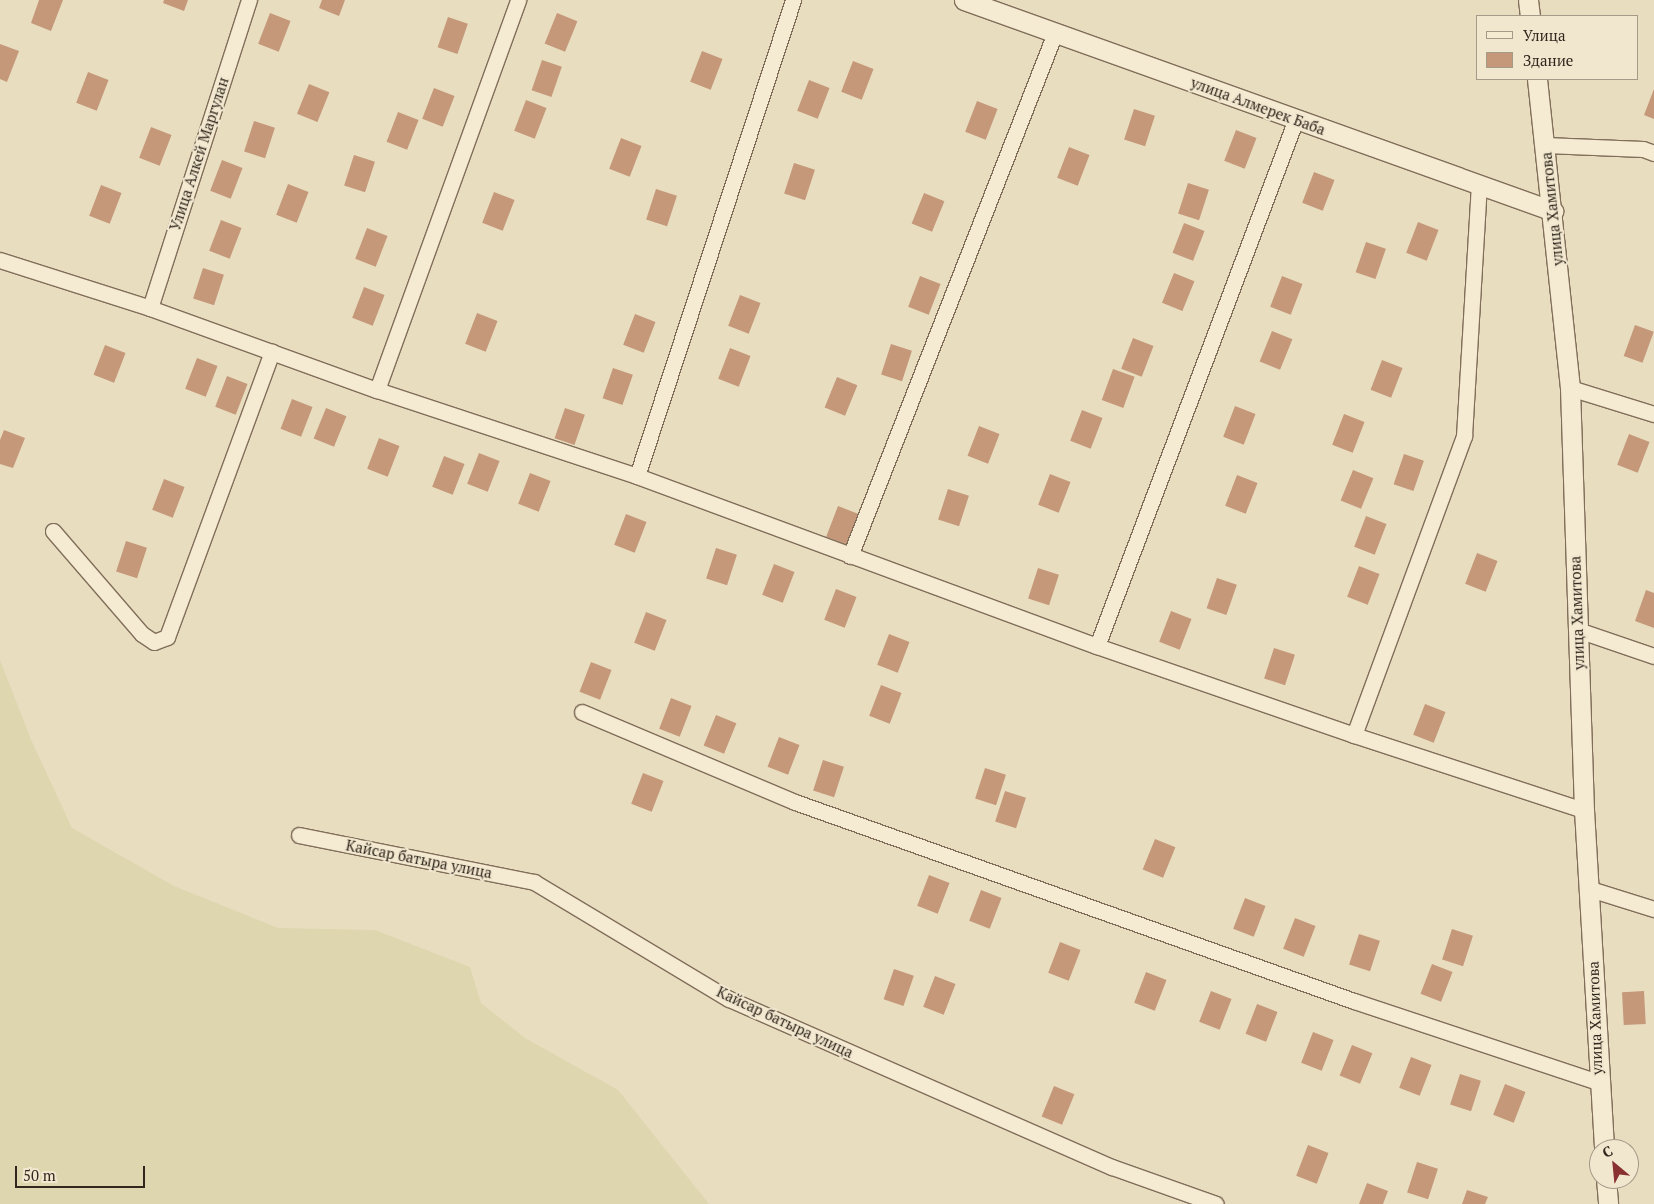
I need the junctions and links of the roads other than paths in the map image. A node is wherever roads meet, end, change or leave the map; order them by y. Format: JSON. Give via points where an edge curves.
{"nodes":[{"id":1,"x":249,"y":0,"type":"edge"},
{"id":2,"x":518,"y":0,"type":"edge"},
{"id":3,"x":793,"y":0,"type":"edge"},
{"id":4,"x":964,"y":0,"type":"edge"},
{"id":5,"x":1528,"y":0,"type":"edge"},
{"id":6,"x":1530,"y":15,"type":"edge"},
{"id":7,"x":1055,"y":33,"type":"junction"},
{"id":8,"x":1537,"y":80,"type":"edge"},
{"id":9,"x":1296,"y":119,"type":"junction"},
{"id":10,"x":1545,"y":145,"type":"junction"},
{"id":11,"x":1654,"y":153,"type":"edge"},
{"id":12,"x":1479,"y":185,"type":"junction"},
{"id":13,"x":1553,"y":211,"type":"junction"},
{"id":14,"x":0,"y":260,"type":"edge"},
{"id":15,"x":150,"y":308,"type":"junction"},
{"id":16,"x":272,"y":352,"type":"junction"},
{"id":17,"x":1570,"y":388,"type":"junction"},
{"id":18,"x":377,"y":390,"type":"junction"},
{"id":19,"x":1654,"y":414,"type":"edge"},
{"id":20,"x":637,"y":476,"type":"junction"},
{"id":21,"x":53,"y":531,"type":"dead end"},
{"id":22,"x":850,"y":556,"type":"junction"},
{"id":23,"x":1578,"y":630,"type":"junction"},
{"id":24,"x":1097,"y":646,"type":"junction"},
{"id":25,"x":1654,"y":656,"type":"edge"},
{"id":26,"x":582,"y":712,"type":"dead end"},
{"id":27,"x":1354,"y":735,"type":"junction"},
{"id":28,"x":1584,"y":810,"type":"junction"},
{"id":29,"x":299,"y":835,"type":"dead end"},
{"id":30,"x":1590,"y":889,"type":"junction"},
{"id":31,"x":1654,"y":909,"type":"edge"},
{"id":32,"x":1598,"y":1082,"type":"junction"},
{"id":33,"x":1603,"y":1139,"type":"edge"},
{"id":34,"x":1607,"y":1189,"type":"edge"},
{"id":35,"x":1216,"y":1204,"type":"edge"},
{"id":36,"x":1608,"y":1204,"type":"edge"}],
"edges":[{"from":1,"to":15,"type":"street","name":"Улица Алкей Маргулан"},
{"from":2,"to":18,"type":"street"},
{"from":3,"to":20,"type":"street"},
{"from":4,"to":7,"type":"street","name":"улица Алмерек Баба"},
{"from":5,"to":6,"type":"street"},
{"from":7,"to":9,"type":"street","name":"улица Алмерек Баба"},
{"from":7,"to":22,"type":"street"},
{"from":8,"to":10,"type":"street","name":"улица Хамитова"},
{"from":9,"to":12,"type":"street","name":"улица Алмерек Баба"},
{"from":9,"to":24,"type":"street"},
{"from":10,"to":11,"type":"street"},
{"from":10,"to":13,"type":"street","name":"улица Хамитова"},
{"from":12,"to":13,"type":"street","name":"улица Алмерек Баба"},
{"from":12,"to":27,"type":"street","via":[[1464,436]]},
{"from":13,"to":17,"type":"street","name":"улица Хамитова"},
{"from":14,"to":15,"type":"street"},
{"from":15,"to":16,"type":"street"},
{"from":16,"to":18,"type":"street"},
{"from":16,"to":21,"type":"street","via":[[167,637],[154,642],[142,634]]},
{"from":17,"to":19,"type":"street"},
{"from":17,"to":23,"type":"street","name":"улица Хамитова"},
{"from":18,"to":20,"type":"street"},
{"from":20,"to":22,"type":"street"},
{"from":22,"to":24,"type":"street"},
{"from":23,"to":25,"type":"street"},
{"from":23,"to":28,"type":"street","name":"улица Хамитова"},
{"from":24,"to":27,"type":"street"},
{"from":26,"to":32,"type":"street","via":[[795,802],[1354,1001]]},
{"from":27,"to":28,"type":"street"},
{"from":28,"to":30,"type":"street","name":"улица Хамитова"},
{"from":29,"to":35,"type":"street","name":"Кайсар батыра улица","via":[[534,882],[729,999],[1112,1167]]},
{"from":30,"to":31,"type":"street"},
{"from":30,"to":32,"type":"street","name":"улица Хамитова"},
{"from":32,"to":33,"type":"street","name":"улица Хамитова"},
{"from":34,"to":36,"type":"street"}]}
